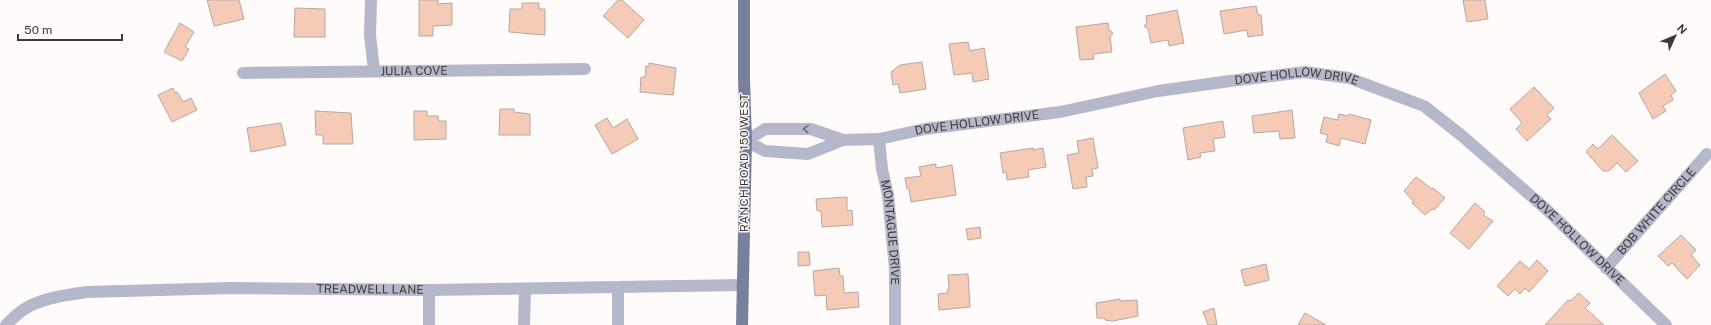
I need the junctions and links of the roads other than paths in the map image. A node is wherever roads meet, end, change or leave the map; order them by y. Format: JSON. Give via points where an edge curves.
{"nodes":[{"id":1,"x":371,"y":0,"type":"edge"},
{"id":2,"x":744,"y":0,"type":"edge"},
{"id":3,"x":585,"y":69,"type":"dead end"},
{"id":4,"x":374,"y":70,"type":"junction"},
{"id":5,"x":243,"y":73,"type":"dead end"},
{"id":6,"x":879,"y":139,"type":"junction"},
{"id":7,"x":843,"y":140,"type":"junction"},
{"id":8,"x":746,"y":141,"type":"junction"},
{"id":9,"x":1707,"y":154,"type":"dead end"},
{"id":10,"x":1606,"y":268,"type":"junction"},
{"id":11,"x":742,"y":285,"type":"junction"},
{"id":12,"x":618,"y":288,"type":"junction"},
{"id":13,"x":524,"y":289,"type":"junction"},
{"id":14,"x":429,"y":290,"type":"junction"},
{"id":15,"x":6,"y":325,"type":"edge"},
{"id":16,"x":429,"y":325,"type":"edge"},
{"id":17,"x":524,"y":325,"type":"edge"},
{"id":18,"x":618,"y":325,"type":"edge"},
{"id":19,"x":742,"y":325,"type":"edge"},
{"id":20,"x":894,"y":325,"type":"edge"},
{"id":21,"x":1666,"y":325,"type":"edge"}],
"edges":[{"from":1,"to":4,"type":"street","via":[[370,35]]},
{"from":2,"to":8,"type":"main road","name":"RANCH ROAD 150 WEST"},
{"from":3,"to":4,"type":"street","name":"JULIA COVE"},
{"from":4,"to":5,"type":"street","name":"JULIA COVE"},
{"from":6,"to":7,"type":"street","name":"DOVE HOLLOW DRIVE"},
{"from":6,"to":10,"type":"street","name":"DOVE HOLLOW DRIVE","via":[[925,129],[1060,112],[1158,91],[1230,81],[1305,72],[1349,78],[1424,106],[1461,134],[1546,209]]},
{"from":6,"to":20,"type":"street","name":"MONTAGUE DRIVE","via":[[888,195],[895,269]]},
{"from":7,"to":8,"type":"street","name":"DOVE HOLLOW DRIVE","via":[[808,154],[765,151]]},
{"from":7,"to":8,"type":"street","name":"DOVE HOLLOW DRIVE","one_way":true,"via":[[811,129],[765,129]]},
{"from":8,"to":11,"type":"main road","name":"RANCH ROAD 150 WEST"},
{"from":9,"to":10,"type":"street","name":"BOB WHITE CIRCLE"},
{"from":10,"to":21,"type":"street","name":"DOVE HOLLOW DRIVE"},
{"from":11,"to":12,"type":"street","name":"TREADWELL LANE"},
{"from":11,"to":19,"type":"main road","name":"RANCH ROAD 150 WEST"},
{"from":12,"to":13,"type":"street","name":"TREADWELL LANE"},
{"from":12,"to":18,"type":"street"},
{"from":13,"to":14,"type":"street","name":"TREADWELL LANE"},
{"from":13,"to":17,"type":"street"},
{"from":14,"to":15,"type":"street","name":"TREADWELL LANE","via":[[231,288],[87,292],[40,302],[24,309]]},
{"from":14,"to":16,"type":"street"}]}
